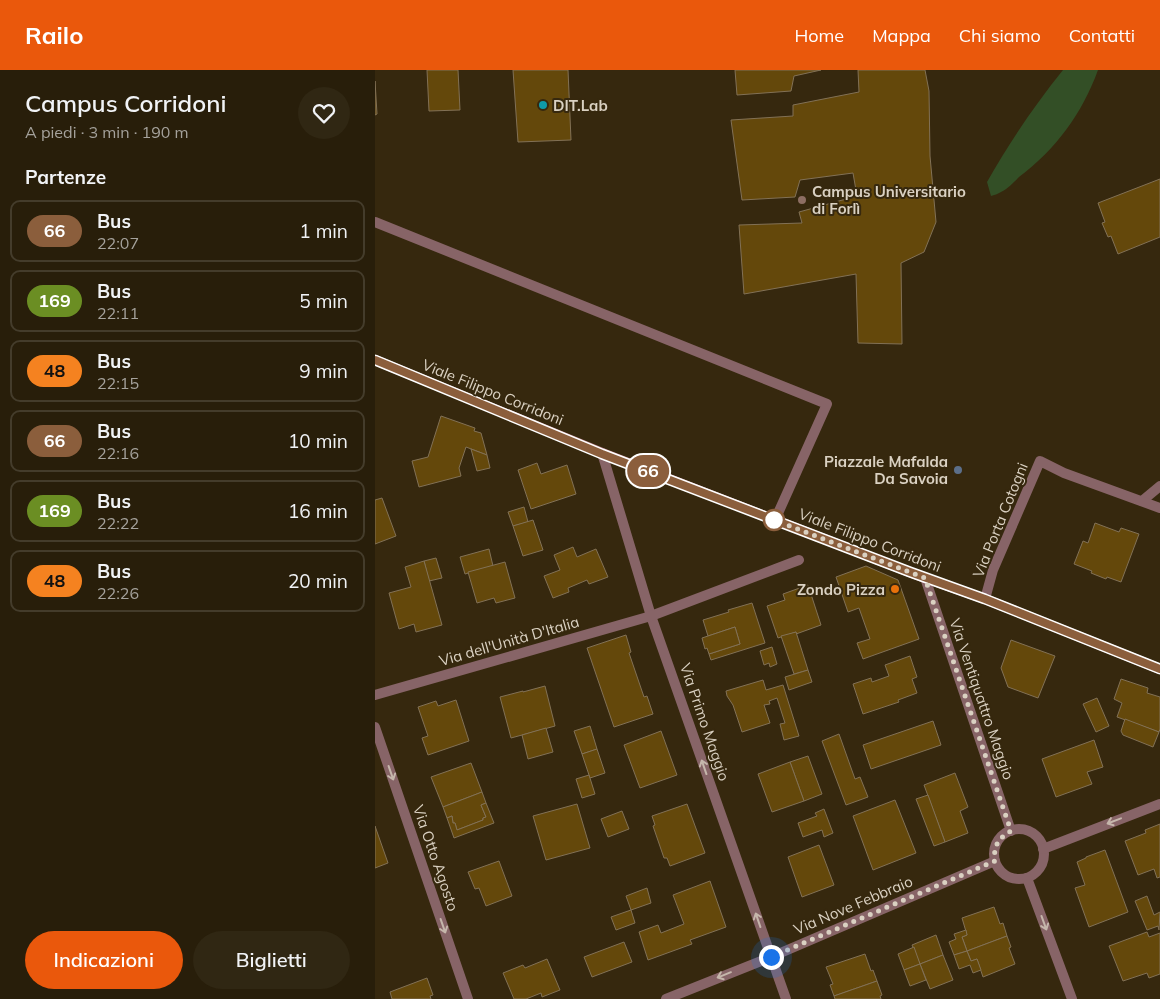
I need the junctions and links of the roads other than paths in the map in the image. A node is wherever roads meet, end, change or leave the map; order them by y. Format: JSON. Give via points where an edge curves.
{"nodes":[{"id":1,"x":375,"y":222,"type":"edge"},
{"id":2,"x":375,"y":360,"type":"edge"},
{"id":3,"x":602,"y":454,"type":"junction"},
{"id":4,"x":1160,"y":486,"type":"edge"},
{"id":5,"x":1142,"y":501,"type":"junction"},
{"id":6,"x":1160,"y":508,"type":"edge"},
{"id":7,"x":775,"y":520,"type":"junction"},
{"id":8,"x":799,"y":560,"type":"dead end"},
{"id":9,"x":925,"y":578,"type":"junction"},
{"id":10,"x":985,"y":599,"type":"junction"},
{"id":11,"x":651,"y":616,"type":"junction"},
{"id":12,"x":1160,"y":669,"type":"edge"},
{"id":13,"x":375,"y":695,"type":"edge"},
{"id":14,"x":375,"y":727,"type":"edge"},
{"id":15,"x":1160,"y":804,"type":"edge"},
{"id":16,"x":1011,"y":831,"type":"junction"},
{"id":17,"x":1043,"y":848,"type":"junction"},
{"id":18,"x":995,"y":861,"type":"junction"},
{"id":19,"x":1027,"y":878,"type":"junction"},
{"id":20,"x":771,"y":957,"type":"junction"},
{"id":21,"x":468,"y":999,"type":"edge"},
{"id":22,"x":666,"y":999,"type":"edge"},
{"id":23,"x":786,"y":999,"type":"edge"},
{"id":24,"x":1072,"y":999,"type":"edge"}],
"edges":[{"from":1,"to":7,"type":"street","via":[[827,404]]},
{"from":2,"to":3,"type":"main road","name":"Viale Filippo Corridoni"},
{"from":3,"to":7,"type":"main road","name":"Viale Filippo Corridoni"},
{"from":3,"to":11,"type":"street","name":"Via Primo Maggio"},
{"from":4,"to":5,"type":"street"},
{"from":5,"to":6,"type":"street","name":"Via Porta Cotogni"},
{"from":5,"to":10,"type":"street","name":"Via Porta Cotogni","via":[[1040,462],[993,570]]},
{"from":7,"to":9,"type":"main road","name":"Viale Filippo Corridoni"},
{"from":8,"to":11,"type":"street","name":"Via dell'Unità D'Italia"},
{"from":9,"to":10,"type":"main road","name":"Viale Filippo Corridoni"},
{"from":9,"to":16,"type":"street","name":"Via Ventiquattro Maggio"},
{"from":10,"to":12,"type":"main road","name":"Viale Filippo Corridoni"},
{"from":11,"to":13,"type":"street","name":"Via dell'Unità D'Italia"},
{"from":20,"to":11,"type":"street","name":"Via Primo Maggio","one_way":true},
{"from":14,"to":21,"type":"street","name":"Via Otto Agosto","one_way":true},
{"from":15,"to":17,"type":"street","one_way":true},
{"from":16,"to":17,"type":"street","via":[[1027,831],[1040,841]]},
{"from":16,"to":18,"type":"street","via":[[1004,834],[995,846]]},
{"from":17,"to":19,"type":"street","via":[[1039,869]]},
{"from":18,"to":19,"type":"street","via":[[998,868],[1011,878]]},
{"from":18,"to":20,"type":"street","name":"Via Nove Febbraio"},
{"from":19,"to":24,"type":"street","one_way":true},
{"from":20,"to":22,"type":"street","name":"Via Nove Febbraio","one_way":true},
{"from":20,"to":23,"type":"street","name":"Via Primo Maggio"}]}
